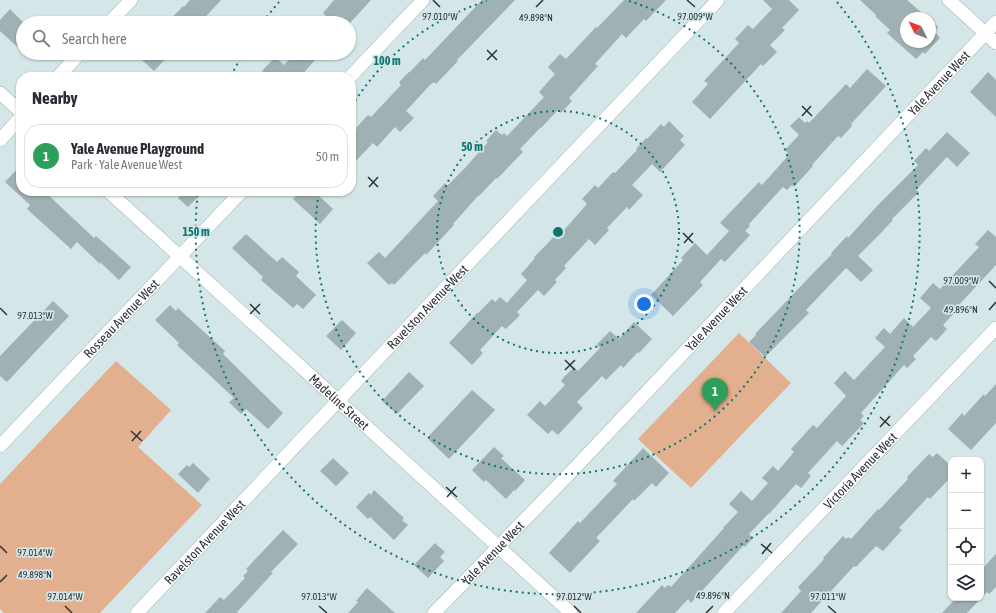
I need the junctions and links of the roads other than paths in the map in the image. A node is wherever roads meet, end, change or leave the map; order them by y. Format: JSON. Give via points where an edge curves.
{"nodes":[{"id":1,"x":131,"y":0,"type":"edge"},
{"id":2,"x":423,"y":0,"type":"edge"},
{"id":3,"x":718,"y":0,"type":"edge"},
{"id":4,"x":949,"y":0,"type":"edge"},
{"id":5,"x":116,"y":16,"type":"edge"},
{"id":6,"x":996,"y":22,"type":"edge"},
{"id":7,"x":986,"y":34,"type":"junction"},
{"id":8,"x":996,"y":43,"type":"edge"},
{"id":9,"x":74,"y":60,"type":"edge"},
{"id":10,"x":63,"y":72,"type":"edge"},
{"id":11,"x":355,"y":72,"type":"edge"},
{"id":12,"x":0,"y":93,"type":"edge"},
{"id":13,"x":16,"y":107,"type":"edge"},
{"id":14,"x":16,"y":122,"type":"edge"},
{"id":15,"x":0,"y":140,"type":"edge"},
{"id":16,"x":113,"y":196,"type":"edge"},
{"id":17,"x":237,"y":196,"type":"edge"},
{"id":18,"x":179,"y":257,"type":"junction"},
{"id":19,"x":996,"y":328,"type":"edge"},
{"id":20,"x":338,"y":402,"type":"junction"},
{"id":21,"x":0,"y":446,"type":"edge"},
{"id":22,"x":498,"y":547,"type":"junction"},
{"id":23,"x":138,"y":613,"type":"edge"},
{"id":24,"x":434,"y":613,"type":"edge"},
{"id":25,"x":571,"y":613,"type":"edge"},
{"id":26,"x":724,"y":613,"type":"edge"}],
"edges":[{"from":1,"to":5,"type":"street"},
{"from":2,"to":11,"type":"street"},
{"from":3,"to":20,"type":"street","name":"Ravelston Avenue West"},
{"from":4,"to":7,"type":"street"},
{"from":6,"to":7,"type":"street","name":"Yale Avenue West"},
{"from":7,"to":8,"type":"street"},
{"from":7,"to":22,"type":"street","name":"Yale Avenue West"},
{"from":9,"to":10,"type":"street"},
{"from":12,"to":13,"type":"street"},
{"from":14,"to":15,"type":"street"},
{"from":16,"to":18,"type":"street","name":"Madeline Street"},
{"from":17,"to":18,"type":"street","name":"Rosseau Avenue West"},
{"from":18,"to":20,"type":"street","name":"Madeline Street"},
{"from":18,"to":21,"type":"street","name":"Rosseau Avenue West"},
{"from":19,"to":26,"type":"street","name":"Victoria Avenue West"},
{"from":20,"to":22,"type":"street","name":"Madeline Street"},
{"from":20,"to":23,"type":"street","name":"Ravelston Avenue West"},
{"from":22,"to":24,"type":"street","name":"Yale Avenue West"},
{"from":22,"to":25,"type":"street","name":"Madeline Street"}]}
